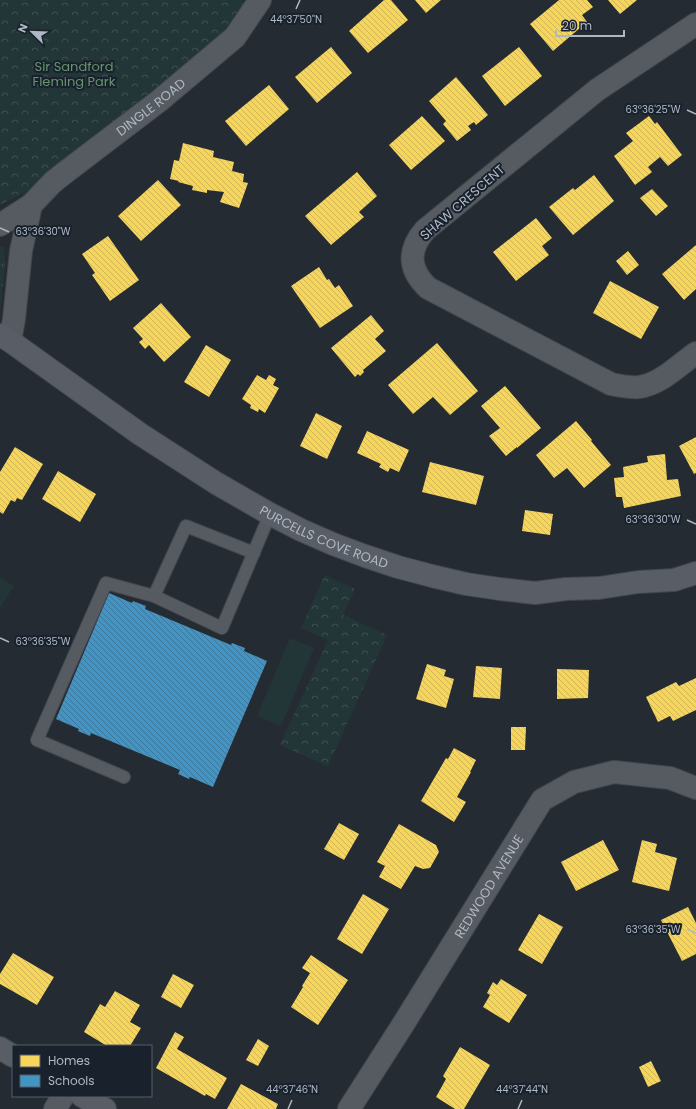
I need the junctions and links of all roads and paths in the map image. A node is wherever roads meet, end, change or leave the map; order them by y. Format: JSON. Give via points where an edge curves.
{"nodes":[{"id":1,"x":260,"y":0,"type":"edge"},
{"id":2,"x":696,"y":24,"type":"edge"},
{"id":3,"x":31,"y":205,"type":"junction"},
{"id":4,"x":0,"y":225,"type":"edge"},
{"id":5,"x":3,"y":344,"type":"edge"},
{"id":6,"x":696,"y":353,"type":"edge"},
{"id":7,"x":270,"y":514,"type":"junction"},
{"id":8,"x":254,"y":552,"type":"junction"},
{"id":9,"x":696,"y":573,"type":"edge"},
{"id":10,"x":154,"y":596,"type":"junction"},
{"id":11,"x":124,"y":777,"type":"dead end"},
{"id":12,"x":696,"y":788,"type":"edge"},
{"id":13,"x":0,"y":1048,"type":"edge"},
{"id":14,"x":12,"y":1055,"type":"edge"},
{"id":15,"x":62,"y":1097,"type":"edge"},
{"id":16,"x":84,"y":1097,"type":"edge"},
{"id":17,"x":55,"y":1109,"type":"edge"},
{"id":18,"x":105,"y":1109,"type":"edge"},
{"id":19,"x":349,"y":1109,"type":"edge"}],
"edges":[{"from":1,"to":3,"type":"street","name":"DINGLE ROAD","via":[[235,37],[158,101],[66,171]]},
{"from":2,"to":6,"type":"street","name":"SHAW CRESCENT","via":[[597,90],[425,230],[414,248],[412,259],[414,271],[428,288],[611,384],[639,387],[653,383]]},
{"from":3,"to":4,"type":"street","name":"DINGLE ROAD"},
{"from":3,"to":5,"type":"street","via":[[21,251],[14,319]]},
{"from":5,"to":7,"type":"main road","name":"PURCELLS COVE ROAD","via":[[216,483]]},
{"from":7,"to":8,"type":"lane"},
{"from":7,"to":9,"type":"main road","name":"PURCELLS COVE ROAD","via":[[333,544],[398,567],[466,584],[500,589],[534,593],[599,588],[674,580]]},
{"from":8,"to":10,"type":"lane","via":[[186,526]]},
{"from":8,"to":10,"type":"lane","via":[[222,628]]},
{"from":10,"to":11,"type":"lane","via":[[106,583],[38,740]]},
{"from":12,"to":19,"type":"street","name":"REDWOOD AVENUE","via":[[670,778],[614,772],[574,782],[542,800]]},
{"from":13,"to":14,"type":"main road"},
{"from":15,"to":17,"type":"street"},
{"from":16,"to":18,"type":"main road"}]}
